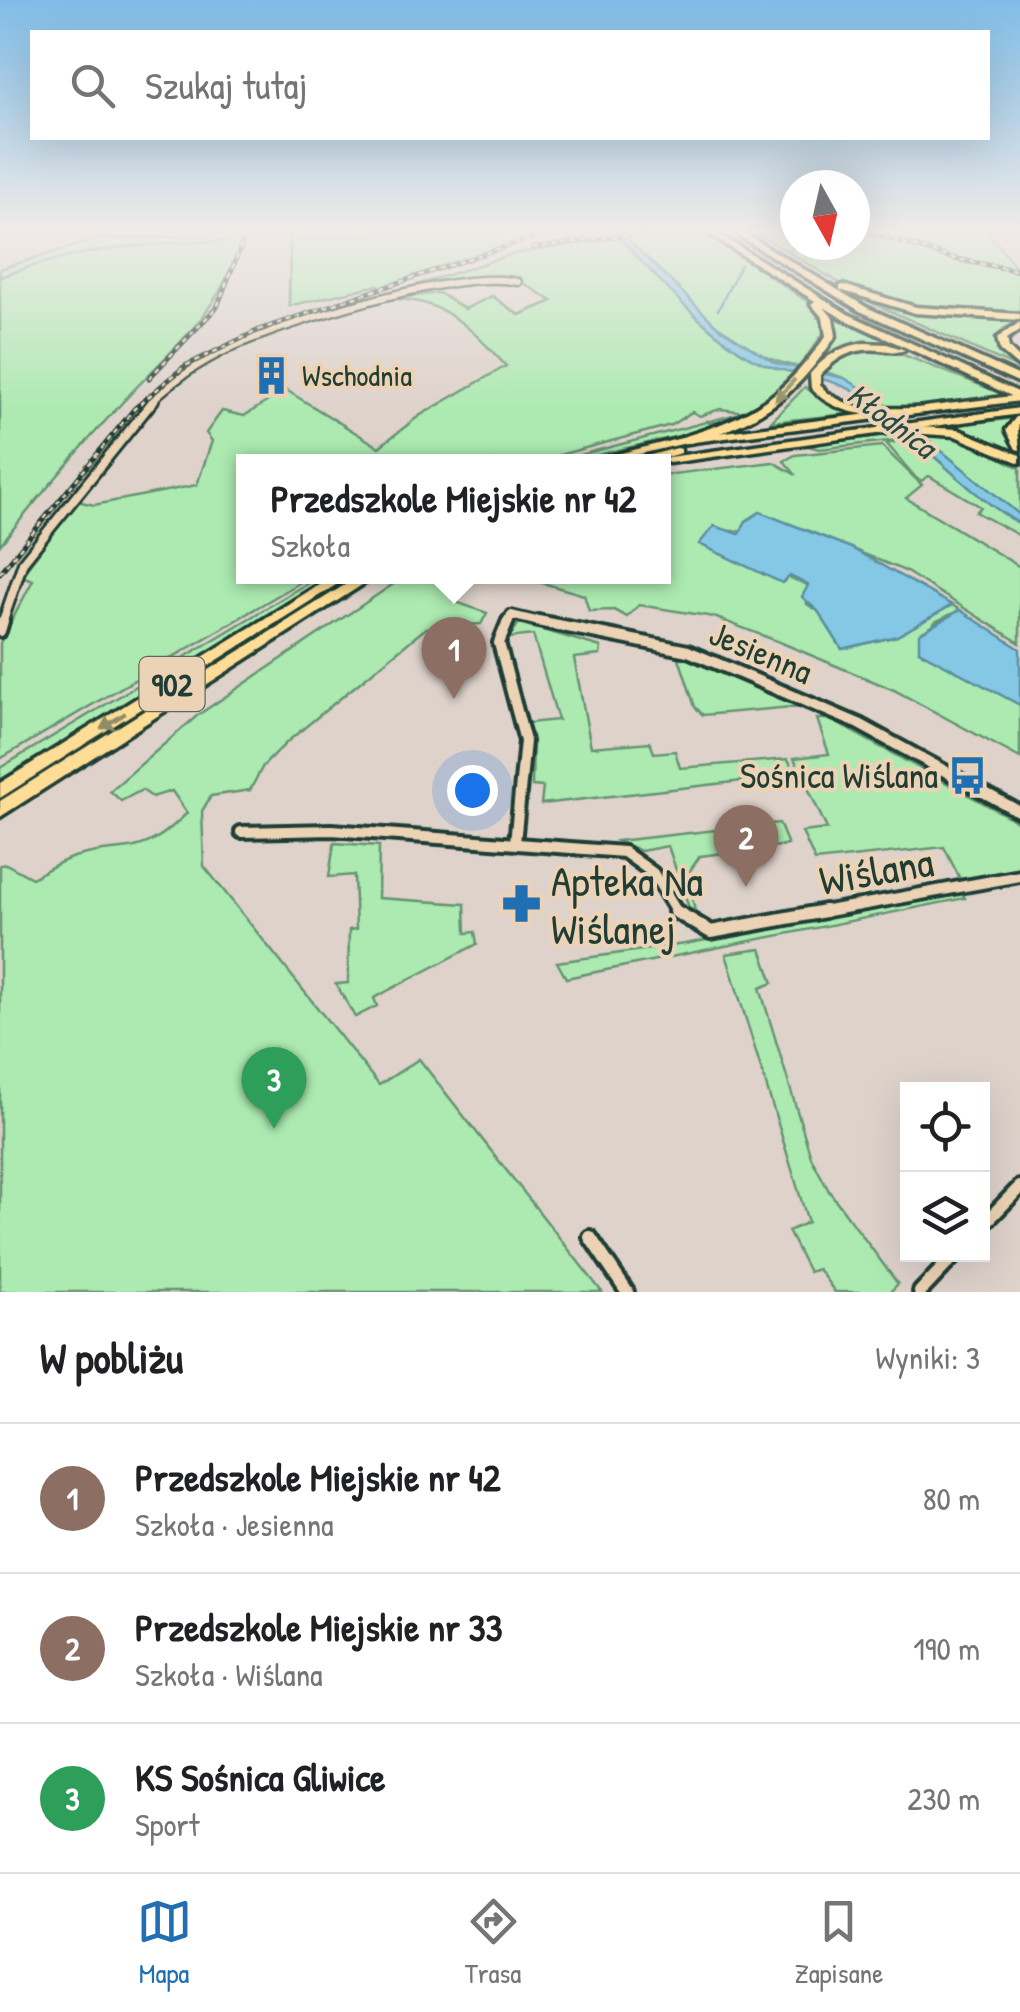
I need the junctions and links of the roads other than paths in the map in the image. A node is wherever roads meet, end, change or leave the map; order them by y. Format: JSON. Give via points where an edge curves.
{"nodes":[{"id":1,"x":423,"y":291,"type":"edge"},
{"id":2,"x":797,"y":291,"type":"edge"},
{"id":3,"x":799,"y":291,"type":"edge"},
{"id":4,"x":819,"y":291,"type":"edge"},
{"id":5,"x":834,"y":291,"type":"edge"},
{"id":6,"x":848,"y":291,"type":"edge"},
{"id":7,"x":855,"y":291,"type":"edge"},
{"id":8,"x":1020,"y":316,"type":"edge"},
{"id":9,"x":1020,"y":325,"type":"edge"},
{"id":10,"x":937,"y":362,"type":"junction"},
{"id":11,"x":1020,"y":368,"type":"edge"},
{"id":12,"x":1020,"y":380,"type":"edge"},
{"id":13,"x":1020,"y":388,"type":"edge"},
{"id":14,"x":1020,"y":402,"type":"edge"},
{"id":15,"x":915,"y":411,"type":"junction"},
{"id":16,"x":1020,"y":419,"type":"edge"},
{"id":17,"x":882,"y":429,"type":"junction"},
{"id":18,"x":730,"y":438,"type":"junction"},
{"id":19,"x":686,"y":440,"type":"joint"},
{"id":20,"x":1020,"y":446,"type":"edge"},
{"id":21,"x":625,"y":454,"type":"edge"},
{"id":22,"x":663,"y":454,"type":"edge"},
{"id":23,"x":671,"y":459,"type":"edge"},
{"id":24,"x":1020,"y":459,"type":"edge"},
{"id":25,"x":331,"y":584,"type":"edge"},
{"id":26,"x":357,"y":584,"type":"edge"},
{"id":27,"x":0,"y":631,"type":"edge"},
{"id":28,"x":0,"y":791,"type":"edge"},
{"id":29,"x":0,"y":810,"type":"edge"},
{"id":30,"x":1020,"y":812,"type":"edge"},
{"id":31,"x":241,"y":832,"type":"dead end"},
{"id":32,"x":516,"y":842,"type":"junction"},
{"id":33,"x":1020,"y":876,"type":"edge"},
{"id":34,"x":1020,"y":1186,"type":"edge"},
{"id":35,"x":990,"y":1218,"type":"edge"},
{"id":36,"x":590,"y":1238,"type":"dead end"},
{"id":37,"x":948,"y":1262,"type":"edge"},
{"id":38,"x":627,"y":1292,"type":"edge"},
{"id":39,"x":920,"y":1292,"type":"edge"}],
"edges":[{"from":1,"to":27,"type":"street","via":[[247,341],[182,376],[154,400],[23,562]]},
{"from":2,"to":18,"type":"highway","one_way":true,"via":[[828,318],[831,336],[779,398]]},
{"from":3,"to":10,"type":"highway"},
{"from":4,"to":13,"type":"highway"},
{"from":5,"to":12,"type":"highway"},
{"from":6,"to":11,"type":"highway"},
{"from":7,"to":8,"type":"highway","via":[[915,310]]},
{"from":9,"to":11,"type":"highway","via":[[1002,338]]},
{"from":10,"to":14,"type":"highway"},
{"from":10,"to":15,"type":"highway","via":[[878,346],[835,352],[816,374],[815,386],[844,406]]},
{"from":14,"to":15,"type":"main road"},
{"from":14,"to":17,"type":"main road"},
{"from":14,"to":18,"type":"main road"},
{"from":15,"to":18,"type":"main road"},
{"from":16,"to":20,"type":"highway","via":[[1012,430]]},
{"from":17,"to":18,"type":"main road"},
{"from":17,"to":24,"type":"highway","via":[[957,433]]},
{"from":18,"to":19,"type":"highway"},
{"from":18,"to":22,"type":"main road"},
{"from":18,"to":23,"type":"main road"},
{"from":19,"to":21,"type":"main road"},
{"from":25,"to":28,"type":"main road","number":"902","one_way":true},
{"from":26,"to":29,"type":"main road","number":"902"},
{"from":30,"to":32,"type":"street","name":"Jesienna","via":[[859,724],[700,656],[511,616],[499,643],[524,741]]},
{"from":31,"to":32,"type":"street","name":"Wiślana","via":[[332,830]]},
{"from":32,"to":33,"type":"street","name":"Wiślana","via":[[624,852],[653,872],[675,912],[710,932]]},
{"from":34,"to":35,"type":"street"},
{"from":36,"to":38,"type":"street"},
{"from":37,"to":39,"type":"street"}]}
